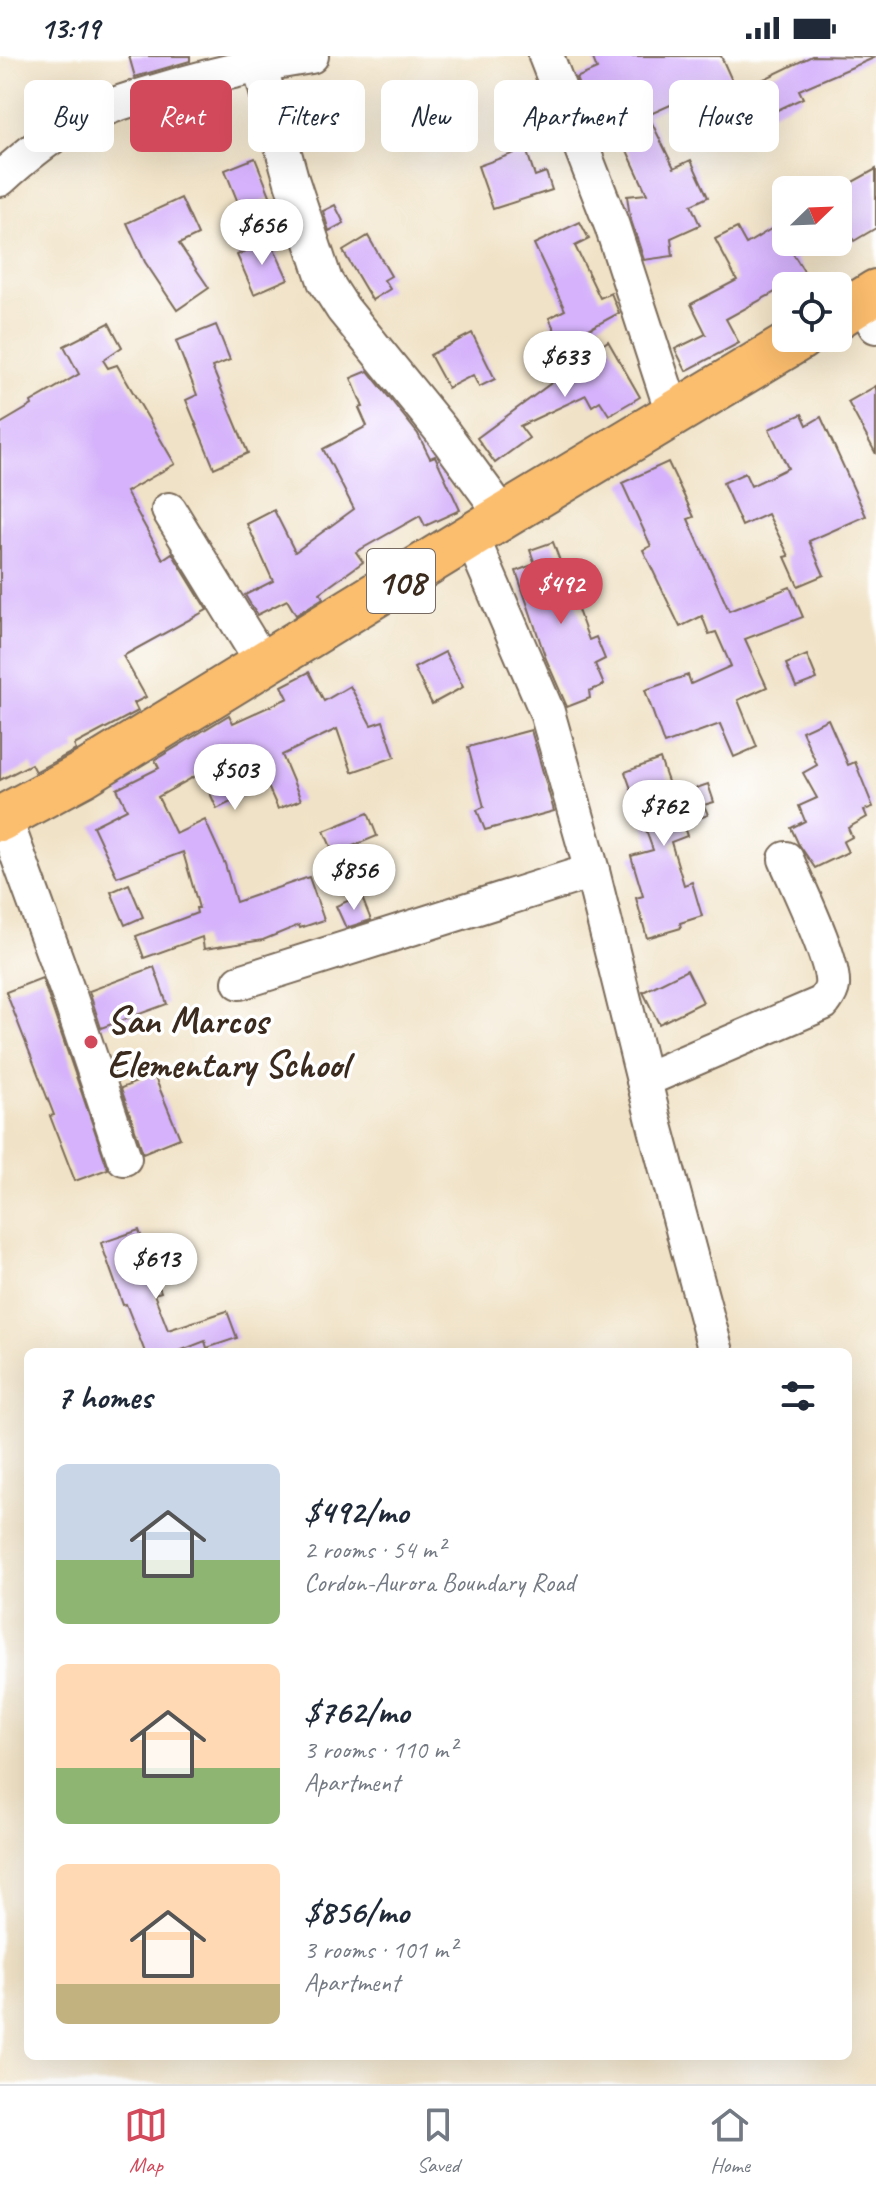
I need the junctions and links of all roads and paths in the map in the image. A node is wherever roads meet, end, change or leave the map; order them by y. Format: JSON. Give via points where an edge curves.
{"nodes":[{"id":1,"x":311,"y":56,"type":"edge"},
{"id":2,"x":546,"y":56,"type":"edge"},
{"id":3,"x":258,"y":60,"type":"edge"},
{"id":4,"x":0,"y":179,"type":"edge"},
{"id":5,"x":776,"y":352,"type":"edge"},
{"id":6,"x":673,"y":413,"type":"junction"},
{"id":7,"x":169,"y":510,"type":"dead end"},
{"id":8,"x":488,"y":527,"type":"junction"},
{"id":9,"x":264,"y":665,"type":"junction"},
{"id":10,"x":2,"y":818,"type":"edge"},
{"id":11,"x":786,"y":859,"type":"dead end"},
{"id":12,"x":592,"y":871,"type":"junction"},
{"id":13,"x":240,"y":982,"type":"dead end"},
{"id":14,"x":644,"y":1080,"type":"junction"},
{"id":15,"x":124,"y":1158,"type":"dead end"},
{"id":16,"x":715,"y":1348,"type":"edge"}],
"edges":[{"from":1,"to":3,"type":"street"},
{"from":2,"to":6,"type":"street","via":[[612,226]]},
{"from":3,"to":4,"type":"street","via":[[77,121]]},
{"from":3,"to":8,"type":"street","via":[[325,281],[441,430]]},
{"from":5,"to":6,"type":"main road","number":"108"},
{"from":6,"to":8,"type":"main road","number":"108"},
{"from":7,"to":9,"type":"street"},
{"from":8,"to":9,"type":"main road","number":"108"},
{"from":8,"to":12,"type":"street"},
{"from":9,"to":10,"type":"main road","number":"108"},
{"from":10,"to":15,"type":"street"},
{"from":11,"to":14,"type":"street","via":[[823,949],[832,990],[823,1003]]},
{"from":12,"to":13,"type":"street"},
{"from":12,"to":14,"type":"street"},
{"from":14,"to":16,"type":"street"}]}
